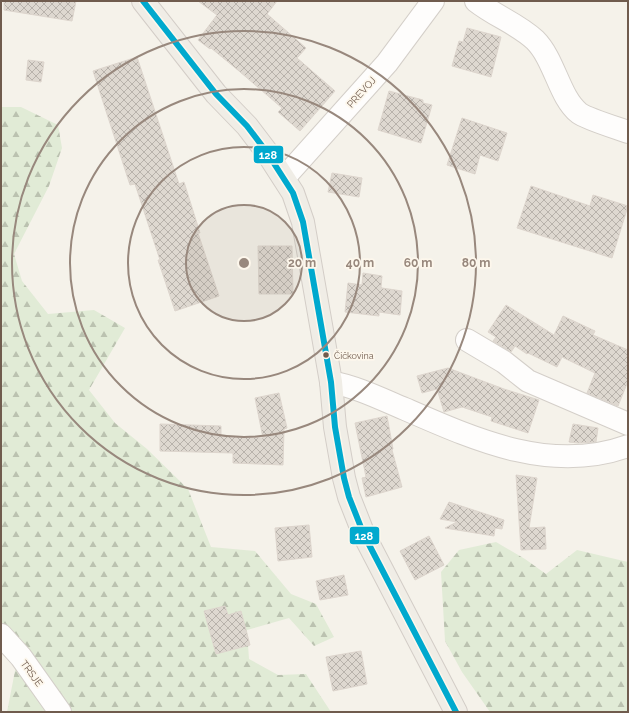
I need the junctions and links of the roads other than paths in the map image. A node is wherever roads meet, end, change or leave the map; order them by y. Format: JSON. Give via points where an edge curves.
{"nodes":[{"id":1,"x":143,"y":1,"type":"edge"},
{"id":2,"x":433,"y":1,"type":"edge"},
{"id":3,"x":476,"y":1,"type":"edge"},
{"id":4,"x":628,"y":132,"type":"edge"},
{"id":5,"x":284,"y":178,"type":"junction"},
{"id":6,"x":467,"y":340,"type":"dead end"},
{"id":7,"x":331,"y":382,"type":"junction"},
{"id":8,"x":628,"y":424,"type":"edge"},
{"id":9,"x":628,"y":446,"type":"edge"},
{"id":10,"x":1,"y":635,"type":"edge"},
{"id":11,"x":60,"y":712,"type":"edge"},
{"id":12,"x":456,"y":712,"type":"edge"}],
"edges":[{"from":1,"to":5,"type":"main road","via":[[216,94],[247,126]]},
{"from":2,"to":5,"type":"street","name":"PREVOJ","via":[[387,63]]},
{"from":3,"to":4,"type":"street","via":[[521,29],[545,51],[571,104],[580,114]]},
{"from":5,"to":7,"type":"main road","via":[[303,222]]},
{"from":6,"to":8,"type":"street","via":[[504,362],[528,381]]},
{"from":7,"to":9,"type":"street","via":[[348,385],[435,422],[519,451],[558,456],[593,456]]},
{"from":7,"to":12,"type":"main road","via":[[335,427],[349,497],[364,535]]},
{"from":10,"to":11,"type":"street","name":"TRSJE","via":[[21,657]]}]}
